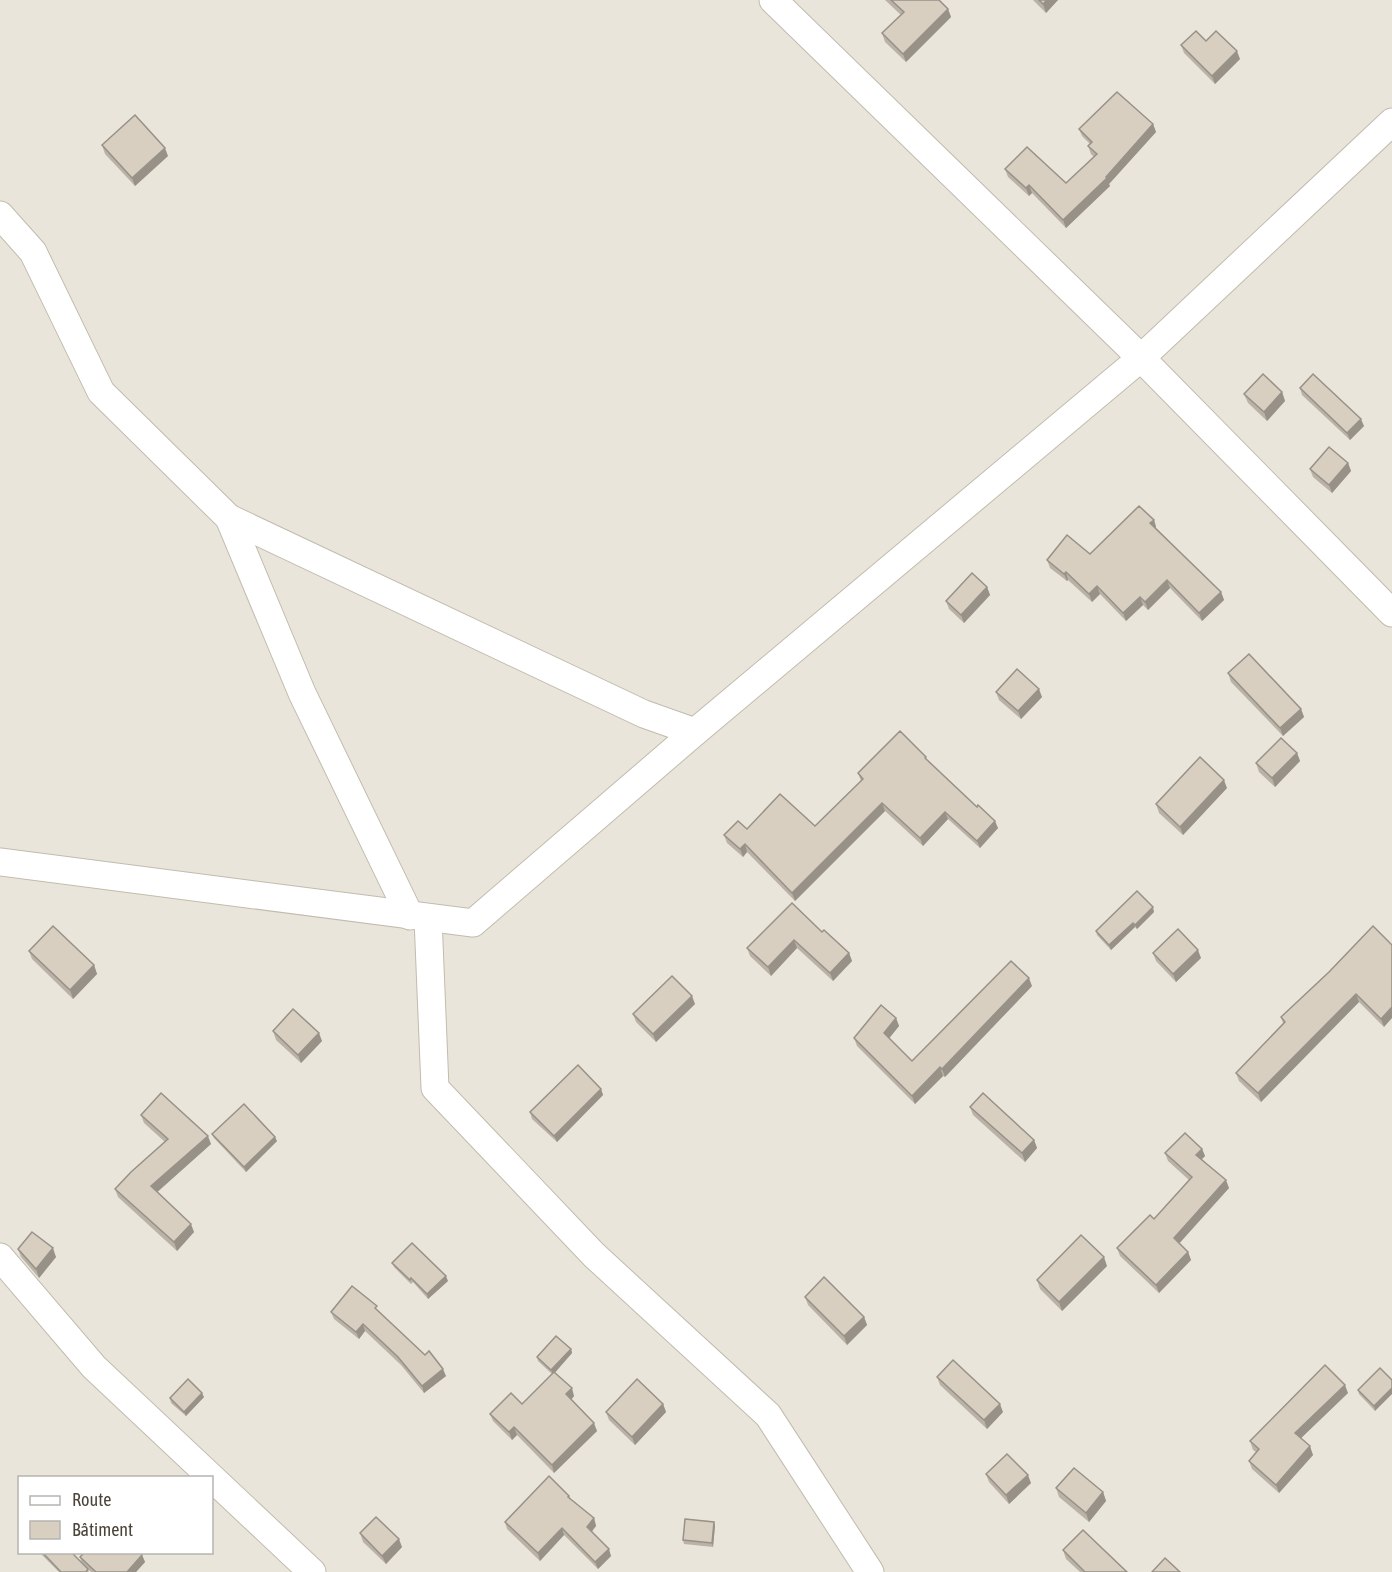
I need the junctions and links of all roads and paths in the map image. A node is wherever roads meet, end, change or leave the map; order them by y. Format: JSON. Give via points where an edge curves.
{"nodes":[{"id":1,"x":773,"y":0,"type":"edge"},
{"id":2,"x":1392,"y":122,"type":"edge"},
{"id":3,"x":0,"y":215,"type":"edge"},
{"id":4,"x":1141,"y":358,"type":"junction"},
{"id":5,"x":229,"y":518,"type":"junction"},
{"id":6,"x":1392,"y":613,"type":"edge"},
{"id":7,"x":695,"y":732,"type":"junction"},
{"id":8,"x":0,"y":862,"type":"edge"},
{"id":9,"x":419,"y":917,"type":"junction"},
{"id":10,"x":0,"y":1257,"type":"edge"},
{"id":11,"x":210,"y":1476,"type":"edge"},
{"id":12,"x":213,"y":1478,"type":"edge"},
{"id":13,"x":312,"y":1572,"type":"edge"},
{"id":14,"x":870,"y":1572,"type":"edge"}],
"edges":[{"from":1,"to":4,"type":"street"},
{"from":2,"to":4,"type":"street"},
{"from":3,"to":5,"type":"street","via":[[33,252],[101,392]]},
{"from":4,"to":6,"type":"street"},
{"from":4,"to":7,"type":"street"},
{"from":5,"to":7,"type":"street","via":[[644,714]]},
{"from":5,"to":9,"type":"street","via":[[302,693]]},
{"from":7,"to":9,"type":"street","via":[[473,923]]},
{"from":8,"to":9,"type":"street"},
{"from":9,"to":14,"type":"street","via":[[435,1088],[594,1256],[768,1415]]},
{"from":10,"to":11,"type":"street","via":[[94,1366]]},
{"from":12,"to":13,"type":"street"}]}
